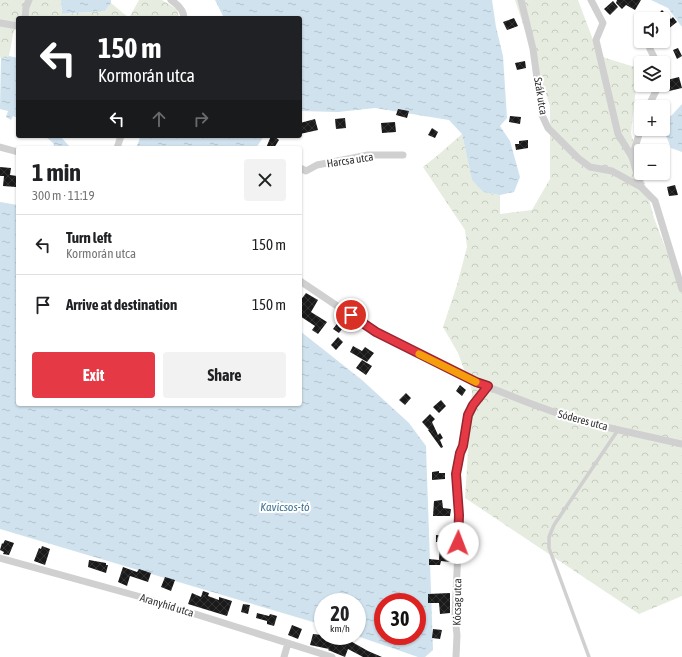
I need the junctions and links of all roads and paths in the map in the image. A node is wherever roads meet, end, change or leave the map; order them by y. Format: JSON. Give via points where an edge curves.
{"nodes":[{"id":1,"x":29,"y":0,"type":"edge"},
{"id":2,"x":171,"y":0,"type":"edge"},
{"id":3,"x":521,"y":0,"type":"edge"},
{"id":4,"x":591,"y":0,"type":"edge"},
{"id":5,"x":25,"y":16,"type":"edge"},
{"id":6,"x":184,"y":16,"type":"edge"},
{"id":7,"x":0,"y":23,"type":"edge"},
{"id":8,"x":16,"y":26,"type":"edge"},
{"id":9,"x":650,"y":49,"type":"dead end"},
{"id":10,"x":654,"y":56,"type":"edge"},
{"id":11,"x":639,"y":136,"type":"edge"},
{"id":12,"x":0,"y":147,"type":"edge"},
{"id":13,"x":16,"y":151,"type":"edge"},
{"id":14,"x":403,"y":156,"type":"dead end"},
{"id":15,"x":632,"y":157,"type":"junction"},
{"id":16,"x":302,"y":169,"type":"edge"},
{"id":17,"x":641,"y":187,"type":"junction"},
{"id":18,"x":302,"y":282,"type":"edge"},
{"id":19,"x":682,"y":289,"type":"edge"},
{"id":20,"x":488,"y":386,"type":"junction"},
{"id":21,"x":618,"y":430,"type":"junction"},
{"id":22,"x":682,"y":444,"type":"edge"},
{"id":23,"x":0,"y":558,"type":"edge"},
{"id":24,"x":288,"y":643,"type":"junction"},
{"id":25,"x":284,"y":657,"type":"edge"},
{"id":26,"x":332,"y":657,"type":"edge"},
{"id":27,"x":456,"y":657,"type":"edge"},
{"id":28,"x":589,"y":657,"type":"edge"}],
"edges":[{"from":1,"to":5,"type":"street"},
{"from":2,"to":6,"type":"street"},
{"from":3,"to":17,"type":"street","name":"Szák utca","via":[[534,49],[542,115],[548,128],[578,158],[590,166],[612,171]]},
{"from":4,"to":15,"type":"street","name":"Szák utca","via":[[603,22],[596,40],[618,134]]},
{"from":7,"to":8,"type":"street"},
{"from":9,"to":10,"type":"street"},
{"from":11,"to":15,"type":"street"},
{"from":12,"to":13,"type":"street"},
{"from":14,"to":16,"type":"street","name":"Harcsa utca","via":[[368,155],[317,165],[306,171]]},
{"from":15,"to":17,"type":"street","name":"Szák utca"},
{"from":17,"to":19,"type":"street","name":"Szák utca","via":[[655,201]]},
{"from":18,"to":20,"type":"street","name":"Sóderes utca","via":[[376,332]]},
{"from":20,"to":21,"type":"street","name":"Sóderes utca","via":[[579,421]]},
{"from":20,"to":27,"type":"street","name":"Kócsag utca","via":[[468,415],[456,474],[459,528]]},
{"from":21,"to":22,"type":"street","name":"Sóderes utca"},
{"from":21,"to":28,"type":"lane","via":[[554,525],[549,538],[549,548]]},
{"from":23,"to":24,"type":"street","name":"Aranyhíd utca","via":[[141,597]]},
{"from":24,"to":25,"type":"street"},
{"from":24,"to":26,"type":"street","name":"Aranyhíd utca"}]}
